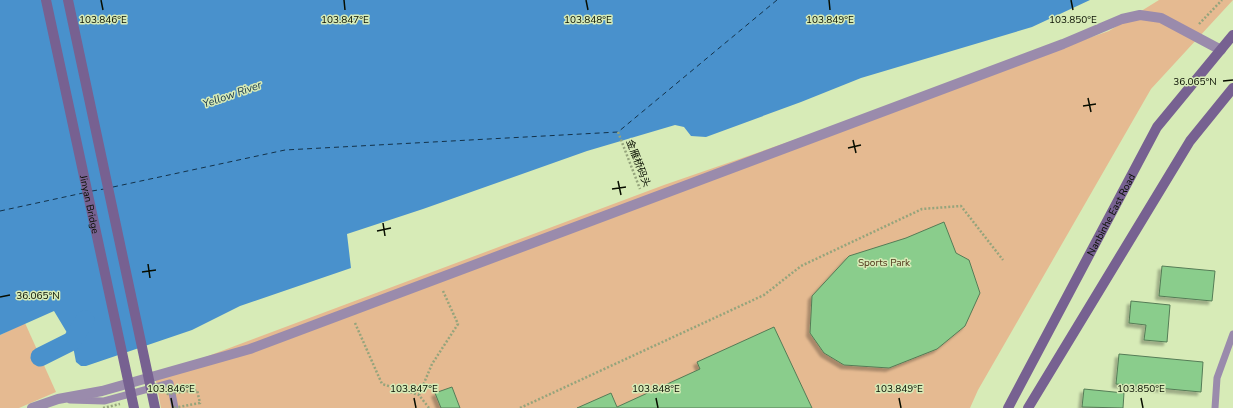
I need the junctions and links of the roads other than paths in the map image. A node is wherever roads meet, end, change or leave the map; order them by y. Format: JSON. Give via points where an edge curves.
{"nodes":[{"id":1,"x":46,"y":0,"type":"edge"},
{"id":2,"x":68,"y":0,"type":"edge"},
{"id":3,"x":1233,"y":35,"type":"edge"},
{"id":4,"x":1221,"y":50,"type":"junction"},
{"id":5,"x":1233,"y":88,"type":"edge"},
{"id":6,"x":1233,"y":334,"type":"edge"},
{"id":7,"x":56,"y":404,"type":"edge"},
{"id":8,"x":104,"y":406,"type":"edge"},
{"id":9,"x":32,"y":408,"type":"edge"},
{"id":10,"x":134,"y":408,"type":"edge"},
{"id":11,"x":156,"y":408,"type":"edge"},
{"id":12,"x":174,"y":408,"type":"edge"},
{"id":13,"x":1008,"y":408,"type":"edge"},
{"id":14,"x":1028,"y":408,"type":"edge"},
{"id":15,"x":1215,"y":408,"type":"edge"}],
"edges":[{"from":1,"to":10,"type":"main road","name":"Jinyan Bridge","bridge":true},
{"from":2,"to":11,"type":"main road","bridge":true},
{"from":3,"to":4,"type":"main road","name":"Nanbinhe East Road"},
{"from":4,"to":7,"type":"street","via":[[1162,18],[1140,15],[1122,19],[1063,44],[250,349]]},
{"from":4,"to":13,"type":"main road","name":"Nanbinhe East Road","via":[[1157,128]]},
{"from":5,"to":14,"type":"main road","via":[[1190,141]]},
{"from":6,"to":15,"type":"lane","via":[[1217,378]]},
{"from":7,"to":8,"type":"lane"},
{"from":7,"to":9,"type":"street"},
{"from":8,"to":12,"type":"lane","via":[[170,383]]}]}
